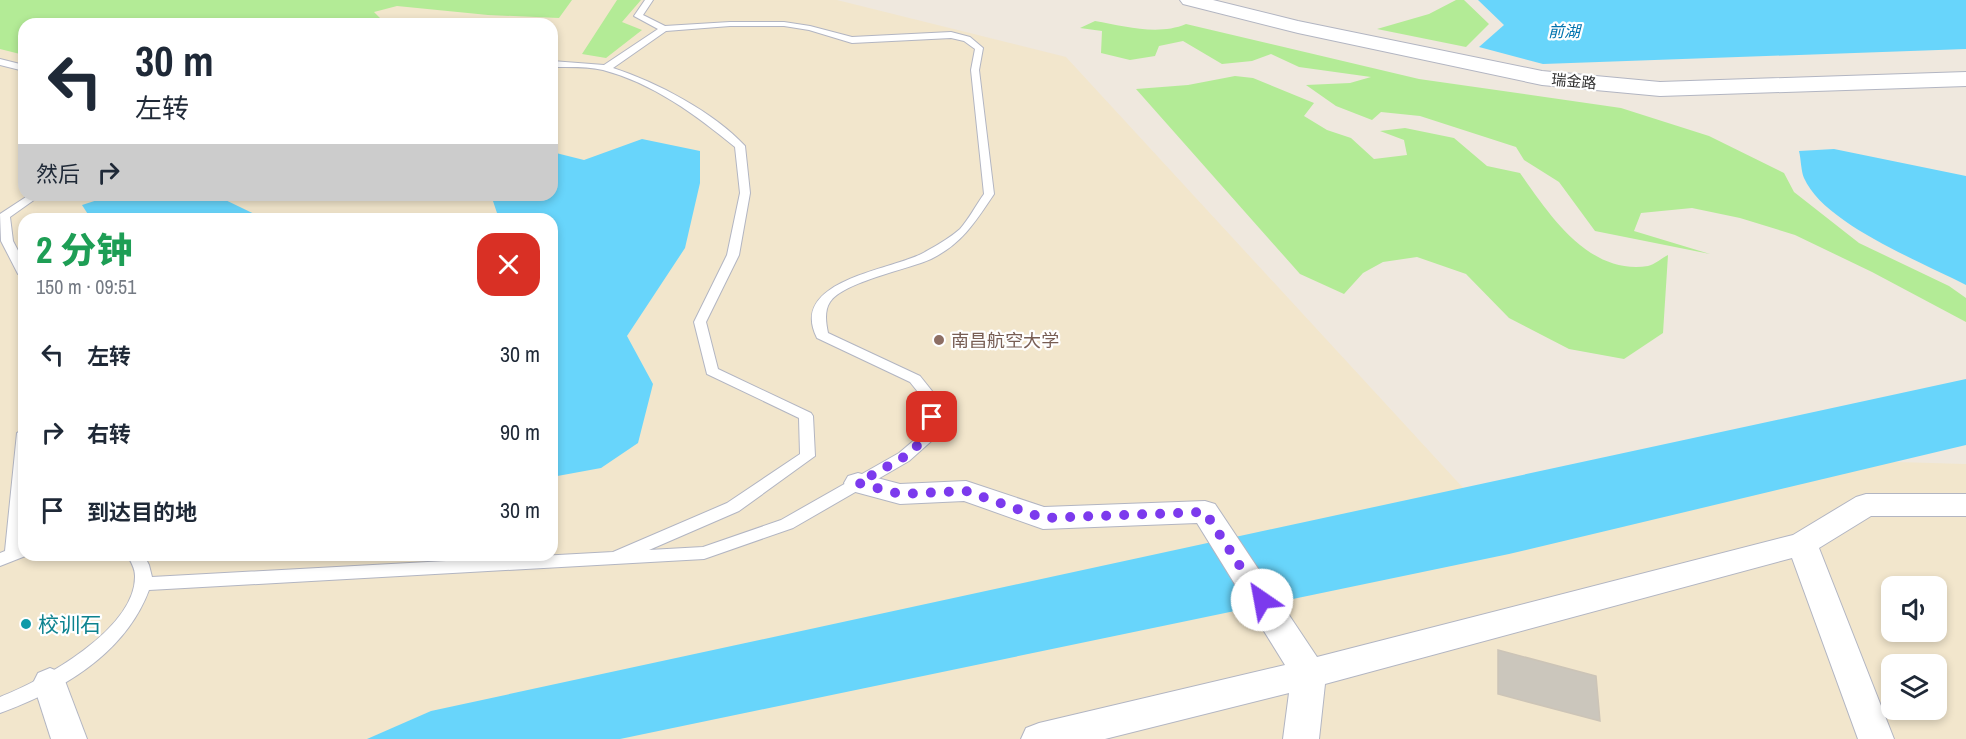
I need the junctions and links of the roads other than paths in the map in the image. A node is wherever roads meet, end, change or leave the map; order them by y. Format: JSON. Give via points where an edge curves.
{"nodes":[{"id":1,"x":649,"y":0,"type":"edge"},
{"id":2,"x":1190,"y":0,"type":"edge"},
{"id":3,"x":664,"y":29,"type":"junction"},
{"id":4,"x":0,"y":62,"type":"edge"},
{"id":5,"x":558,"y":65,"type":"edge"},
{"id":6,"x":18,"y":66,"type":"edge"},
{"id":7,"x":606,"y":69,"type":"junction"},
{"id":8,"x":1966,"y":79,"type":"edge"},
{"id":9,"x":27,"y":201,"type":"edge"},
{"id":10,"x":18,"y":262,"type":"edge"},
{"id":11,"x":858,"y":483,"type":"junction"},
{"id":12,"x":18,"y":494,"type":"edge"},
{"id":13,"x":1966,"y":506,"type":"edge"},
{"id":14,"x":1802,"y":544,"type":"junction"},
{"id":15,"x":12,"y":555,"type":"edge"},
{"id":16,"x":615,"y":558,"type":"junction"},
{"id":17,"x":140,"y":561,"type":"edge"},
{"id":18,"x":144,"y":584,"type":"junction"},
{"id":19,"x":1309,"y":674,"type":"junction"},
{"id":20,"x":50,"y":683,"type":"junction"},
{"id":21,"x":0,"y":705,"type":"edge"},
{"id":22,"x":69,"y":739,"type":"edge"},
{"id":23,"x":1040,"y":739,"type":"edge"},
{"id":24,"x":1300,"y":739,"type":"edge"},
{"id":25,"x":1875,"y":739,"type":"edge"}],
"edges":[{"from":1,"to":3,"type":"lane","via":[[638,16]]},
{"from":2,"to":8,"type":"street","name":"瑞金路","via":[[1542,78],[1660,90]]},
{"from":3,"to":7,"type":"lane"},
{"from":3,"to":11,"type":"lane","via":[[784,24],[852,40],[951,35],[967,39],[979,48],[975,70],[989,194],[964,231],[928,256],[849,284],[825,299],[819,317],[822,334],[915,379],[933,401],[932,433],[904,457]]},
{"from":4,"to":6,"type":"lane"},
{"from":5,"to":7,"type":"lane"},
{"from":7,"to":16,"type":"lane","via":[[657,88],[709,120],[740,146],[745,193],[733,255],[700,322],[712,371],[806,416],[808,456],[733,507]]},
{"from":9,"to":10,"type":"lane","via":[[4,216],[7,241]]},
{"from":11,"to":16,"type":"lane","via":[[787,524],[704,553]]},
{"from":11,"to":19,"type":"street","via":[[900,494],[966,491],[1043,518],[1205,512]]},
{"from":12,"to":15,"type":"lane"},
{"from":13,"to":14,"type":"street","via":[[1866,505]]},
{"from":14,"to":19,"type":"street"},
{"from":14,"to":25,"type":"street"},
{"from":16,"to":18,"type":"lane"},
{"from":17,"to":18,"type":"lane"},
{"from":18,"to":20,"type":"lane","via":[[130,616],[97,651]]},
{"from":19,"to":23,"type":"street"},
{"from":19,"to":24,"type":"street"},
{"from":20,"to":21,"type":"lane"},
{"from":20,"to":22,"type":"street"}]}
